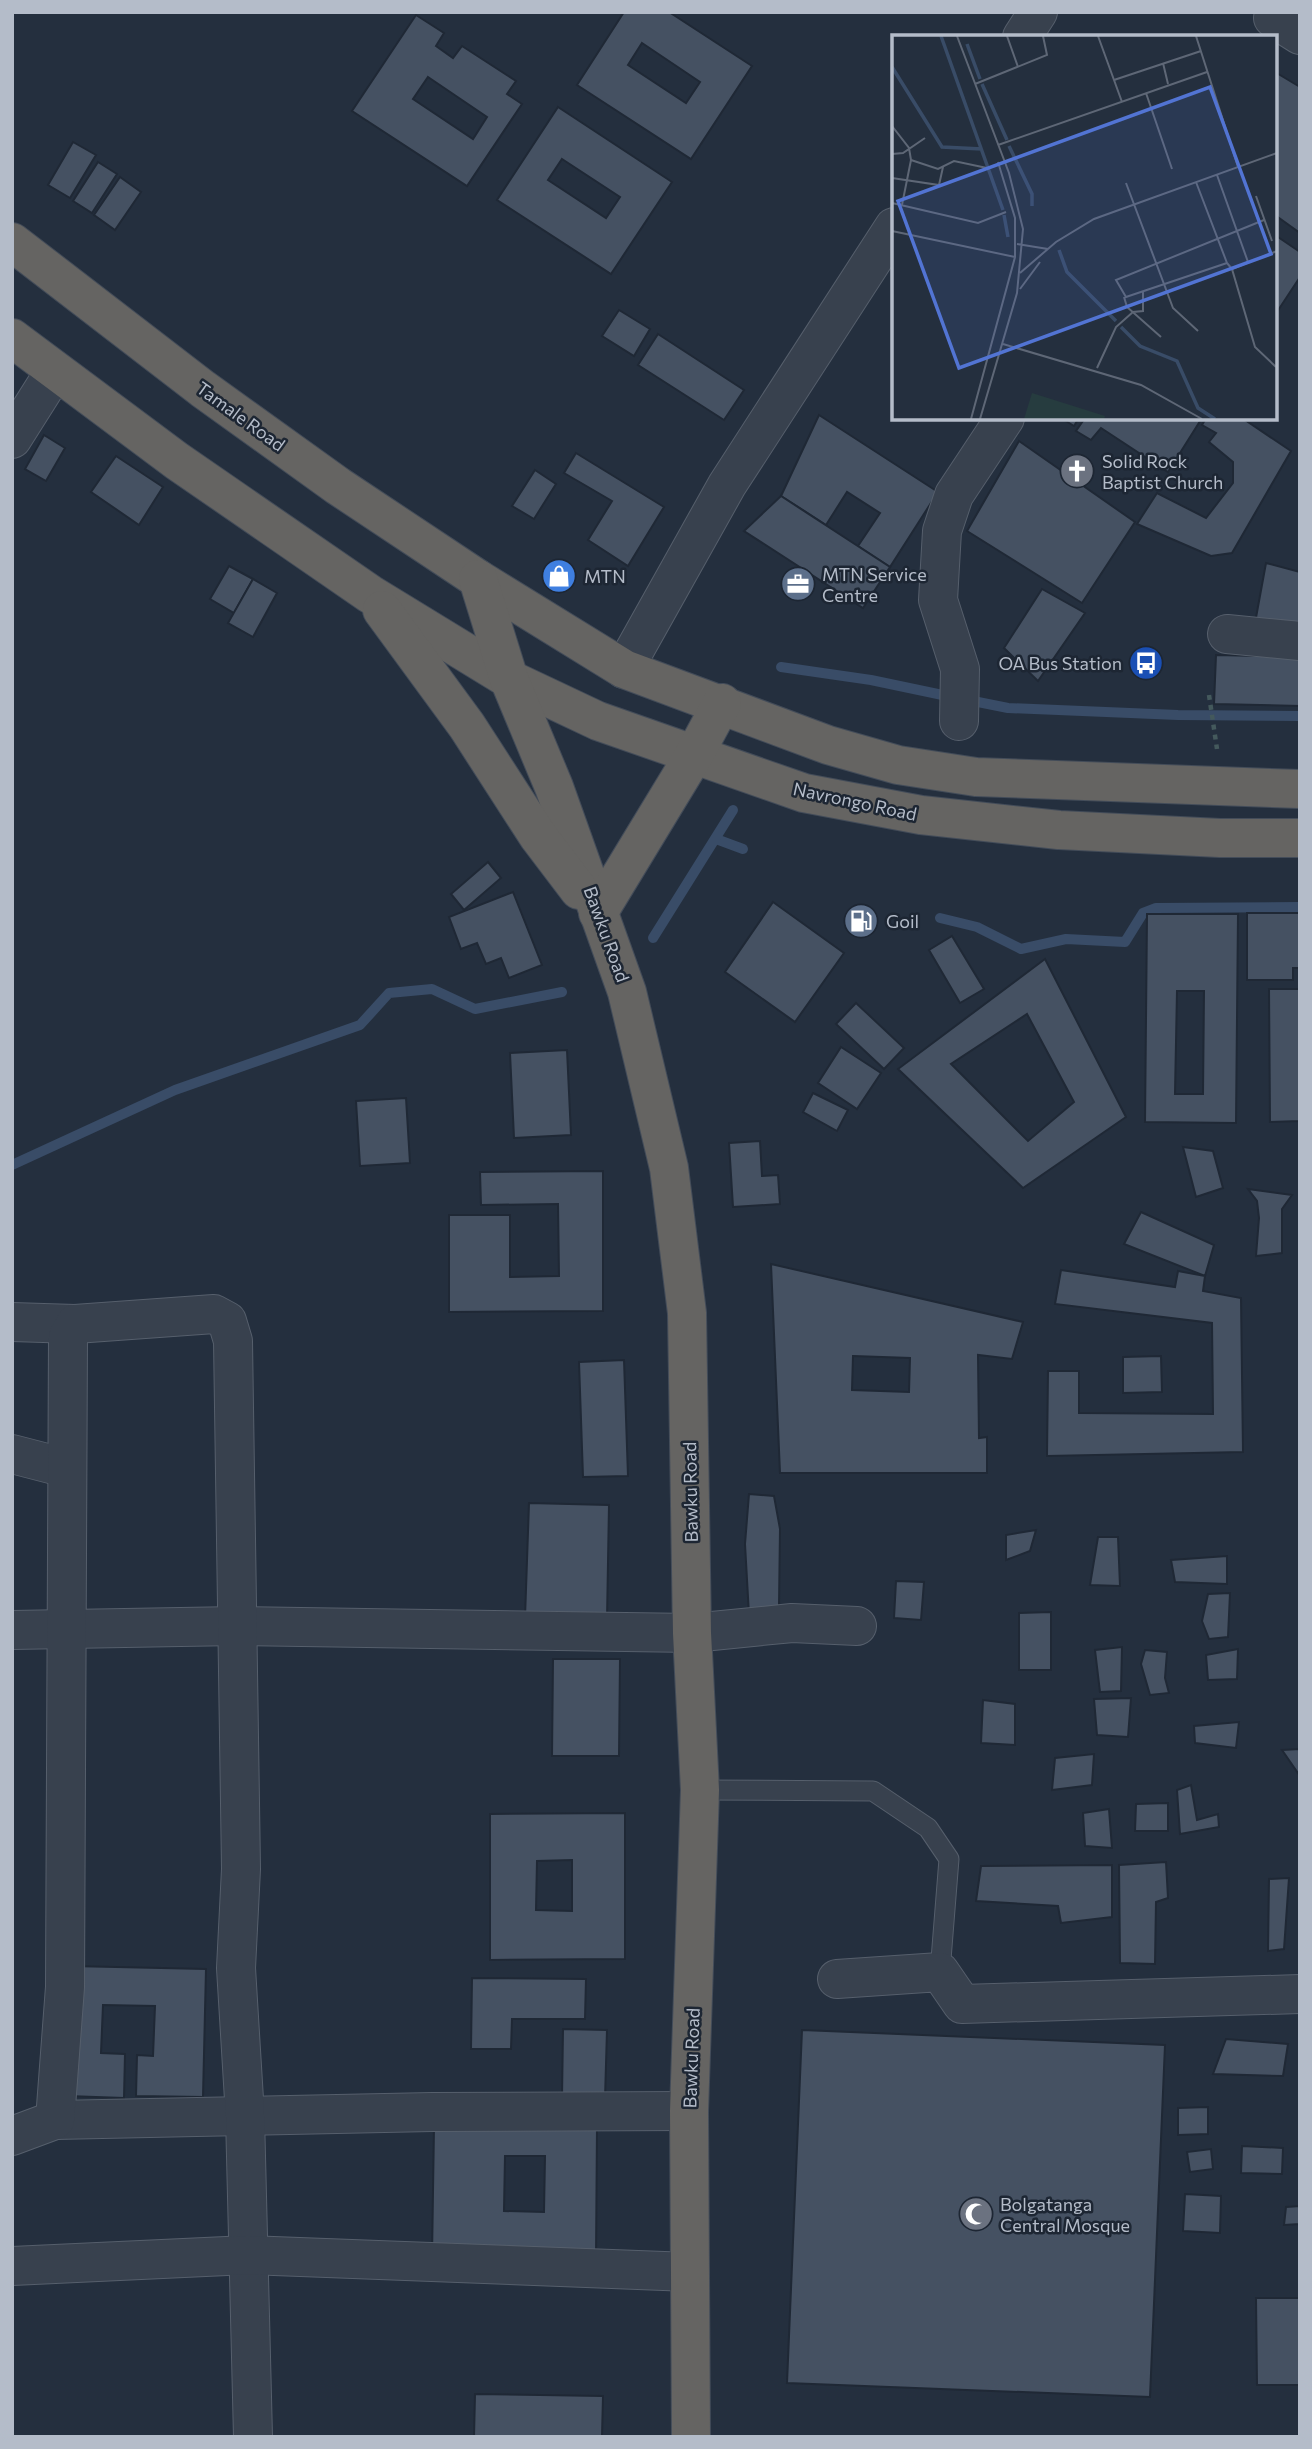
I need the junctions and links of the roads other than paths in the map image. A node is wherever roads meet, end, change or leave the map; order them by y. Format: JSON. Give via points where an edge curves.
{"nodes":[{"id":1,"x":1038,"y":12,"type":"edge"},
{"id":2,"x":1023,"y":35,"type":"edge"},
{"id":3,"x":892,"y":230,"type":"edge"},
{"id":4,"x":12,"y":242,"type":"edge"},
{"id":5,"x":12,"y":338,"type":"edge"},
{"id":6,"x":55,"y":371,"type":"junction"},
{"id":7,"x":1004,"y":420,"type":"edge"},
{"id":8,"x":12,"y":439,"type":"edge"},
{"id":9,"x":478,"y":579,"type":"junction"},
{"id":10,"x":370,"y":594,"type":"junction"},
{"id":11,"x":1227,"y":634,"type":"dead end"},
{"id":12,"x":1300,"y":641,"type":"edge"},
{"id":13,"x":624,"y":669,"type":"junction"},
{"id":14,"x":509,"y":679,"type":"junction"},
{"id":15,"x":722,"y":703,"type":"junction"},
{"id":16,"x":959,"y":722,"type":"dead end"},
{"id":17,"x":694,"y":755,"type":"junction"},
{"id":18,"x":1300,"y":789,"type":"edge"},
{"id":19,"x":1300,"y":838,"type":"edge"},
{"id":20,"x":598,"y":914,"type":"junction"},
{"id":21,"x":12,"y":1322,"type":"edge"},
{"id":22,"x":75,"y":1324,"type":"junction"},
{"id":23,"x":12,"y":1454,"type":"edge"},
{"id":24,"x":65,"y":1468,"type":"junction"},
{"id":25,"x":237,"y":1626,"type":"junction"},
{"id":26,"x":857,"y":1626,"type":"dead end"},
{"id":27,"x":64,"y":1629,"type":"junction"},
{"id":28,"x":12,"y":1630,"type":"edge"},
{"id":29,"x":692,"y":1633,"type":"junction"},
{"id":30,"x":700,"y":1790,"type":"junction"},
{"id":31,"x":940,"y":1972,"type":"junction"},
{"id":32,"x":837,"y":1979,"type":"dead end"},
{"id":33,"x":1300,"y":1994,"type":"edge"},
{"id":34,"x":689,"y":2111,"type":"junction"},
{"id":35,"x":245,"y":2116,"type":"junction"},
{"id":36,"x":55,"y":2120,"type":"junction"},
{"id":37,"x":12,"y":2136,"type":"edge"},
{"id":38,"x":248,"y":2255,"type":"junction"},
{"id":39,"x":12,"y":2266,"type":"edge"},
{"id":40,"x":690,"y":2272,"type":"junction"},
{"id":41,"x":253,"y":2437,"type":"edge"},
{"id":42,"x":691,"y":2437,"type":"edge"}],
"edges":[{"from":1,"to":2,"type":"street"},
{"from":3,"to":13,"type":"street","via":[[727,485]]},
{"from":4,"to":9,"type":"highway","name":"Tamale Road","via":[[203,389]]},
{"from":5,"to":6,"type":"highway"},
{"from":6,"to":8,"type":"street"},
{"from":6,"to":10,"type":"highway"},
{"from":7,"to":16,"type":"street","via":[[954,495],[942,531],[938,600],[960,669]]},
{"from":9,"to":13,"type":"highway"},
{"from":9,"to":14,"type":"highway","name":"Bawku Road"},
{"from":10,"to":14,"type":"highway","name":"Navrongo Road"},
{"from":10,"to":20,"type":"highway","via":[[467,726],[538,836]]},
{"from":11,"to":12,"type":"street"},
{"from":13,"to":15,"type":"highway"},
{"from":14,"to":17,"type":"highway","name":"Navrongo Road","via":[[598,721]]},
{"from":14,"to":20,"type":"highway","name":"Bawku Road","via":[[554,787]]},
{"from":15,"to":17,"type":"highway"},
{"from":15,"to":18,"type":"highway","via":[[828,745],[898,765],[976,777]]},
{"from":17,"to":19,"type":"highway","name":"Navrongo Road","via":[[804,793],[920,815],[1059,830]]},
{"from":17,"to":20,"type":"highway"},
{"from":20,"to":29,"type":"highway","name":"Bawku Road","via":[[627,992],[669,1168],[687,1313]]},
{"from":21,"to":22,"type":"street"},
{"from":22,"to":24,"type":"street","via":[[68,1337]]},
{"from":22,"to":25,"type":"street","via":[[214,1314],[227,1321],[233,1341]]},
{"from":23,"to":24,"type":"street"},
{"from":24,"to":27,"type":"street"},
{"from":25,"to":27,"type":"street"},
{"from":25,"to":29,"type":"street"},
{"from":25,"to":35,"type":"street","via":[[241,1869],[236,1968]]},
{"from":26,"to":29,"type":"street","via":[[792,1623]]},
{"from":27,"to":28,"type":"street"},
{"from":27,"to":36,"type":"street","via":[[65,1987]]},
{"from":29,"to":30,"type":"highway","name":"Bawku Road"},
{"from":30,"to":31,"type":"lane","via":[[873,1791],[928,1828],[949,1859]]},
{"from":30,"to":34,"type":"highway","name":"Bawku Road"},
{"from":31,"to":32,"type":"street"},
{"from":31,"to":33,"type":"street","via":[[962,2004]]},
{"from":34,"to":35,"type":"street"},
{"from":34,"to":40,"type":"highway","name":"Bawku Road"},
{"from":35,"to":36,"type":"street"},
{"from":35,"to":38,"type":"street"},
{"from":36,"to":37,"type":"street"},
{"from":38,"to":39,"type":"street"},
{"from":38,"to":40,"type":"street"},
{"from":38,"to":41,"type":"street"},
{"from":40,"to":42,"type":"highway","name":"Bawku Road"}]}
